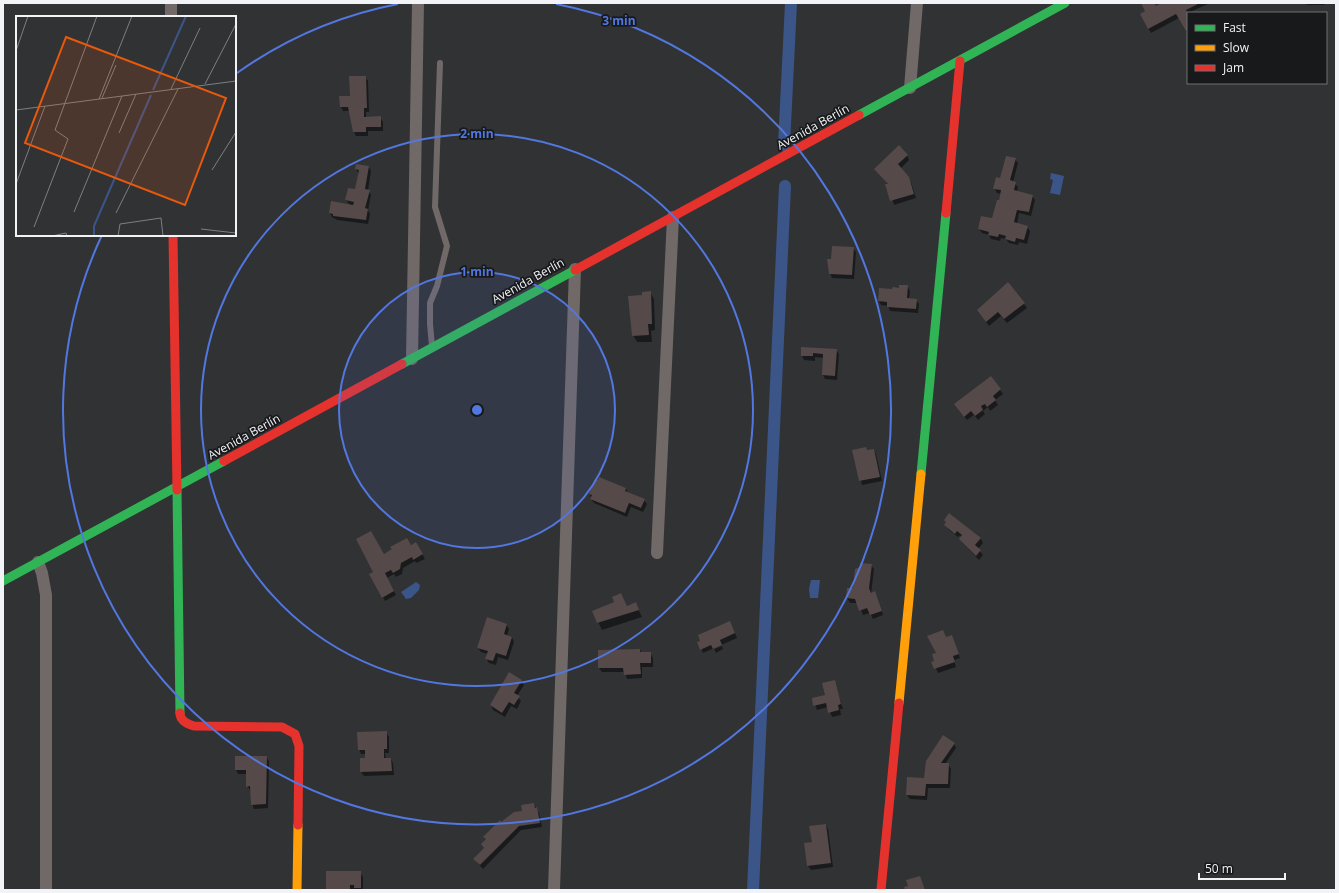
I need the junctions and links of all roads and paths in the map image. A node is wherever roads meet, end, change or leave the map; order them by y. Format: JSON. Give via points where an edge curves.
{"nodes":[{"id":1,"x":171,"y":3,"type":"edge"},
{"id":2,"x":418,"y":3,"type":"edge"},
{"id":3,"x":918,"y":3,"type":"edge"},
{"id":4,"x":1066,"y":3,"type":"edge"},
{"id":5,"x":171,"y":16,"type":"edge"},
{"id":6,"x":960,"y":61,"type":"junction"},
{"id":7,"x":440,"y":63,"type":"dead end"},
{"id":8,"x":910,"y":88,"type":"junction"},
{"id":9,"x":673,"y":217,"type":"junction"},
{"id":10,"x":173,"y":236,"type":"edge"},
{"id":11,"x":575,"y":269,"type":"junction"},
{"id":12,"x":433,"y":348,"type":"junction"},
{"id":13,"x":412,"y":359,"type":"junction"},
{"id":14,"x":177,"y":487,"type":"junction"},
{"id":15,"x":657,"y":552,"type":"dead end"},
{"id":16,"x":38,"y":562,"type":"junction"},
{"id":17,"x":3,"y":581,"type":"edge"},
{"id":18,"x":46,"y":890,"type":"edge"},
{"id":19,"x":297,"y":890,"type":"edge"},
{"id":20,"x":554,"y":890,"type":"edge"},
{"id":21,"x":881,"y":890,"type":"edge"}],
"edges":[{"from":1,"to":5,"type":"street"},
{"from":2,"to":13,"type":"street"},
{"from":3,"to":8,"type":"street"},
{"from":4,"to":6,"type":"street","name":"Avenida Berlín"},
{"from":6,"to":8,"type":"street","name":"Avenida Berlín"},
{"from":6,"to":21,"type":"street"},
{"from":7,"to":12,"type":"lane","via":[[435,207],[447,246],[430,303]]},
{"from":8,"to":9,"type":"street","name":"Avenida Berlín"},
{"from":9,"to":11,"type":"street","name":"Avenida Berlín"},
{"from":9,"to":15,"type":"street"},
{"from":10,"to":14,"type":"street"},
{"from":11,"to":12,"type":"street","name":"Avenida Berlín"},
{"from":11,"to":20,"type":"street"},
{"from":12,"to":13,"type":"street","name":"Avenida Berlín"},
{"from":13,"to":14,"type":"street","name":"Avenida Berlín"},
{"from":14,"to":16,"type":"street","name":"Avenida Berlín"},
{"from":14,"to":19,"type":"street","via":[[180,717],[186,724],[194,726],[282,727],[291,730],[297,737]]},
{"from":16,"to":17,"type":"street","name":"Avenida Berlín"},
{"from":16,"to":18,"type":"street","via":[[46,595]]}]}
